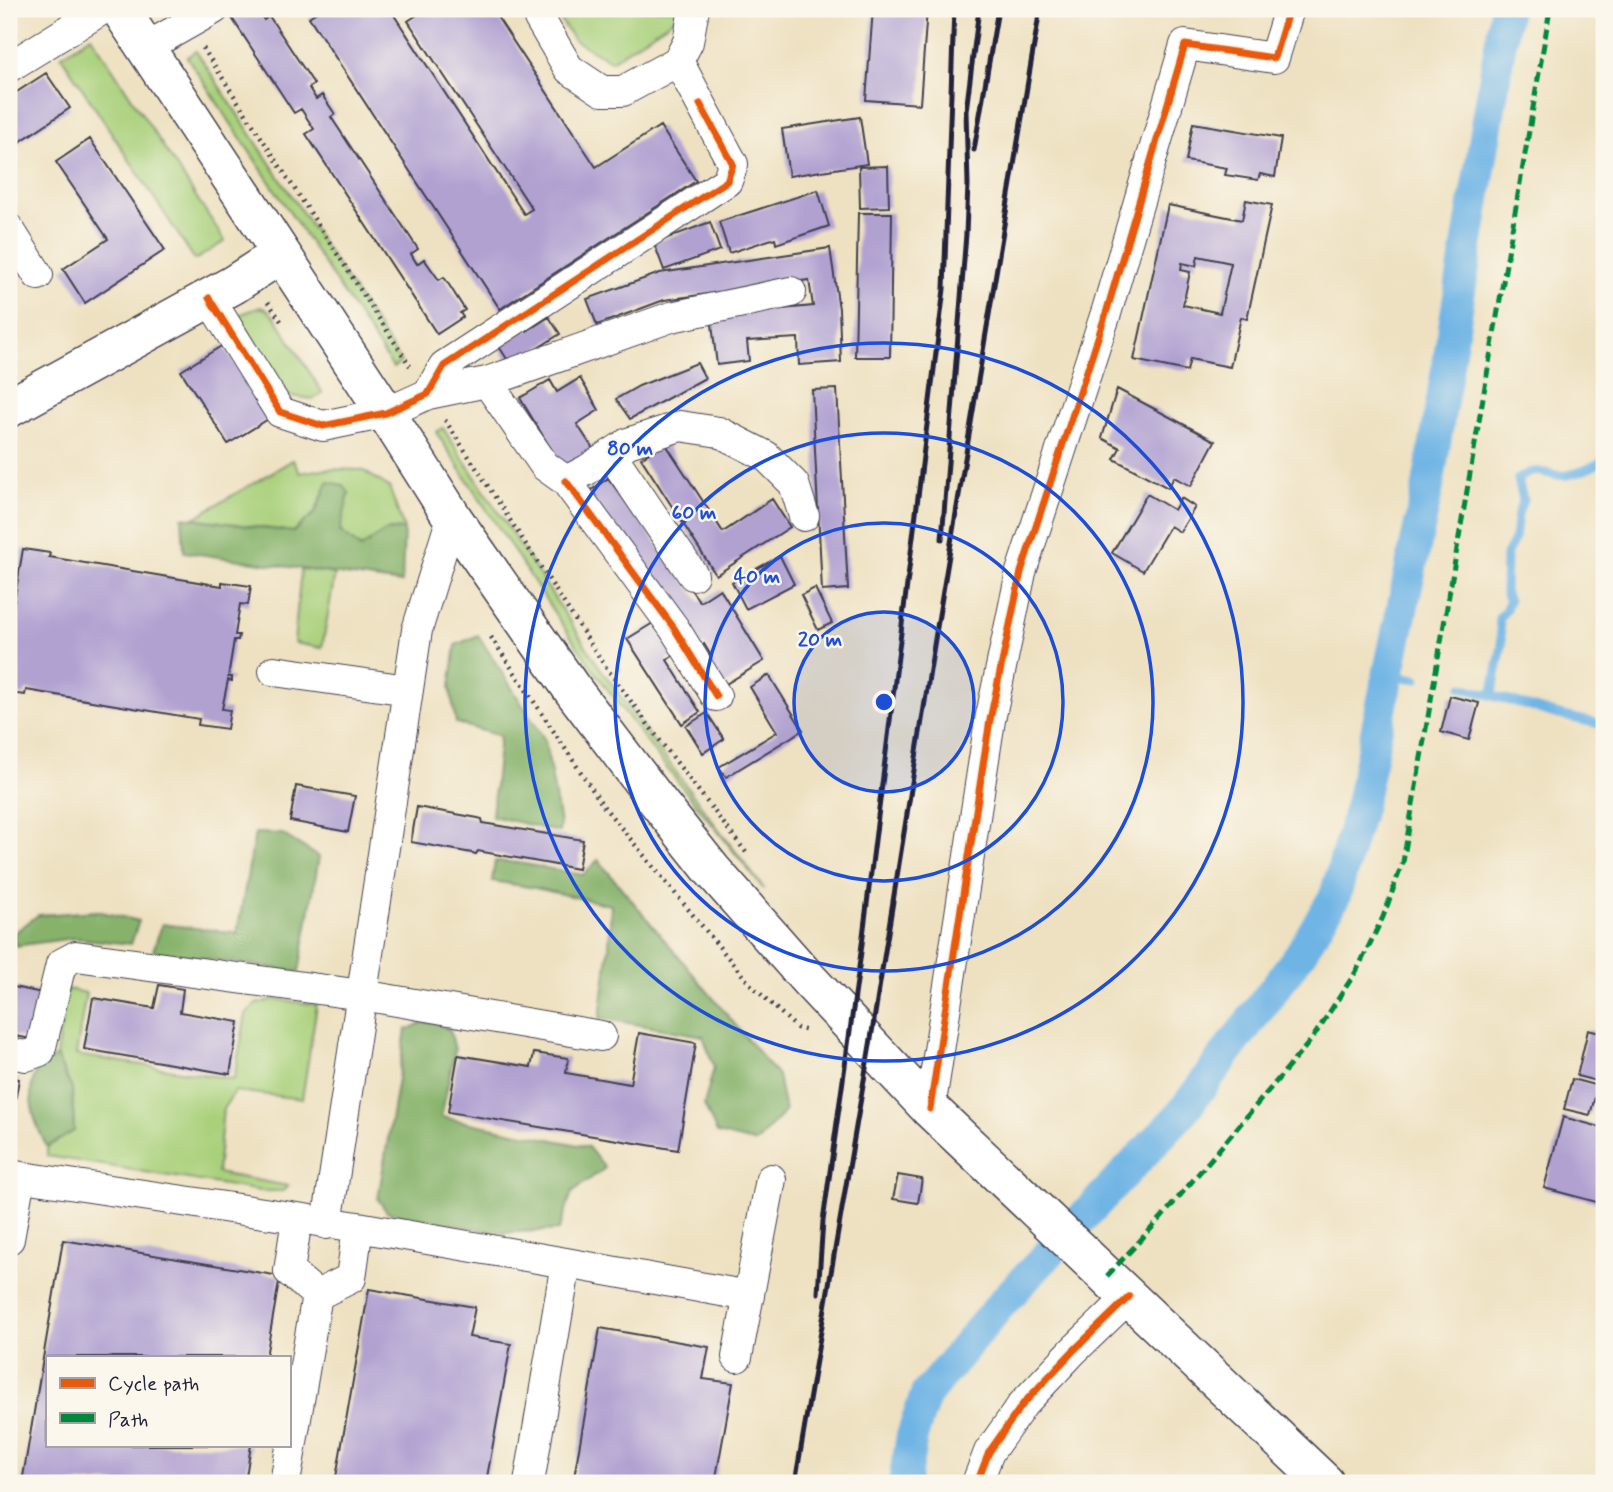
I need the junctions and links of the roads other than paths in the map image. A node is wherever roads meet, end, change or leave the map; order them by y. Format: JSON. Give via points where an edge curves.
{"nodes":[{"id":1,"x":103,"y":9,"type":"edge"},
{"id":2,"x":120,"y":9,"type":"edge"},
{"id":3,"x":214,"y":9,"type":"edge"},
{"id":4,"x":538,"y":9,"type":"edge"},
{"id":5,"x":694,"y":9,"type":"edge"},
{"id":6,"x":1289,"y":9,"type":"edge"},
{"id":7,"x":145,"y":48,"type":"junction"},
{"id":8,"x":678,"y":61,"type":"junction"},
{"id":9,"x":9,"y":67,"type":"edge"},
{"id":10,"x":9,"y":229,"type":"edge"},
{"id":11,"x":281,"y":254,"type":"junction"},
{"id":12,"x":38,"y":275,"type":"dead end"},
{"id":13,"x":791,"y":292,"type":"dead end"},
{"id":14,"x":209,"y":298,"type":"junction"},
{"id":15,"x":487,"y":382,"type":"junction"},
{"id":16,"x":428,"y":394,"type":"junction"},
{"id":17,"x":9,"y":408,"type":"edge"},
{"id":18,"x":387,"y":413,"type":"junction"},
{"id":19,"x":620,"y":449,"type":"junction"},
{"id":20,"x":566,"y":481,"type":"junction"},
{"id":21,"x":804,"y":516,"type":"dead end"},
{"id":22,"x":452,"y":517,"type":"junction"},
{"id":23,"x":693,"y":575,"type":"dead end"},
{"id":24,"x":274,"y":671,"type":"dead end"},
{"id":25,"x":408,"y":690,"type":"junction"},
{"id":26,"x":716,"y":696,"type":"dead end"},
{"id":27,"x":362,"y":995,"type":"junction"},
{"id":28,"x":601,"y":1036,"type":"dead end"},
{"id":29,"x":9,"y":1053,"type":"edge"},
{"id":30,"x":930,"y":1109,"type":"junction"},
{"id":31,"x":14,"y":1176,"type":"edge"},
{"id":32,"x":771,"y":1179,"type":"dead end"},
{"id":33,"x":297,"y":1219,"type":"junction"},
{"id":34,"x":327,"y":1224,"type":"junction"},
{"id":35,"x":358,"y":1227,"type":"junction"},
{"id":36,"x":9,"y":1239,"type":"edge"},
{"id":37,"x":566,"y":1263,"type":"junction"},
{"id":38,"x":317,"y":1295,"type":"junction"},
{"id":39,"x":749,"y":1296,"type":"junction"},
{"id":40,"x":1129,"y":1297,"type":"junction"},
{"id":41,"x":737,"y":1357,"type":"dead end"},
{"id":42,"x":285,"y":1483,"type":"edge"},
{"id":43,"x":529,"y":1483,"type":"edge"},
{"id":44,"x":977,"y":1483,"type":"edge"},
{"id":45,"x":1325,"y":1483,"type":"edge"}],
"edges":[{"from":1,"to":9,"type":"street"},
{"from":2,"to":7,"type":"main road"},
{"from":3,"to":7,"type":"street"},
{"from":4,"to":8,"type":"street","via":[[539,19],[569,69],[602,91],[623,90]]},
{"from":5,"to":8,"type":"street","via":[[688,42]]},
{"from":6,"to":30,"type":"street","via":[[1275,58],[1185,45],[1107,310],[1021,572],[990,720]]},
{"from":7,"to":11,"type":"main road"},
{"from":8,"to":16,"type":"street","via":[[733,164],[727,181],[444,366]]},
{"from":10,"to":12,"type":"street"},
{"from":11,"to":14,"type":"main road"},
{"from":11,"to":18,"type":"main road"},
{"from":13,"to":15,"type":"street","via":[[671,317]]},
{"from":14,"to":17,"type":"main road"},
{"from":14,"to":18,"type":"street","via":[[279,412],[323,426]]},
{"from":15,"to":16,"type":"street"},
{"from":15,"to":20,"type":"street","via":[[545,466]]},
{"from":16,"to":18,"type":"street"},
{"from":18,"to":22,"type":"main road"},
{"from":19,"to":20,"type":"street"},
{"from":19,"to":21,"type":"street","via":[[680,426],[719,432],[766,456],[794,484]]},
{"from":19,"to":23,"type":"street"},
{"from":20,"to":26,"type":"street","via":[[674,628]]},
{"from":22,"to":25,"type":"street","via":[[417,631]]},
{"from":22,"to":30,"type":"main road","via":[[572,689],[712,870]]},
{"from":24,"to":25,"type":"street"},
{"from":25,"to":27,"type":"street"},
{"from":27,"to":28,"type":"street"},
{"from":27,"to":29,"type":"street","via":[[76,956],[61,964],[40,1051],[26,1056]]},
{"from":27,"to":34,"type":"street"},
{"from":30,"to":40,"type":"main road"},
{"from":31,"to":33,"type":"street"},
{"from":31,"to":36,"type":"street"},
{"from":32,"to":39,"type":"street"},
{"from":33,"to":34,"type":"street"},
{"from":33,"to":38,"type":"street","via":[[289,1271]]},
{"from":34,"to":35,"type":"street"},
{"from":35,"to":37,"type":"street"},
{"from":35,"to":38,"type":"street","via":[[351,1278]]},
{"from":37,"to":39,"type":"street"},
{"from":37,"to":43,"type":"street"},
{"from":38,"to":42,"type":"street"},
{"from":39,"to":41,"type":"street"},
{"from":40,"to":44,"type":"street","via":[[1024,1404],[989,1452]]},
{"from":40,"to":45,"type":"main road"}]}
